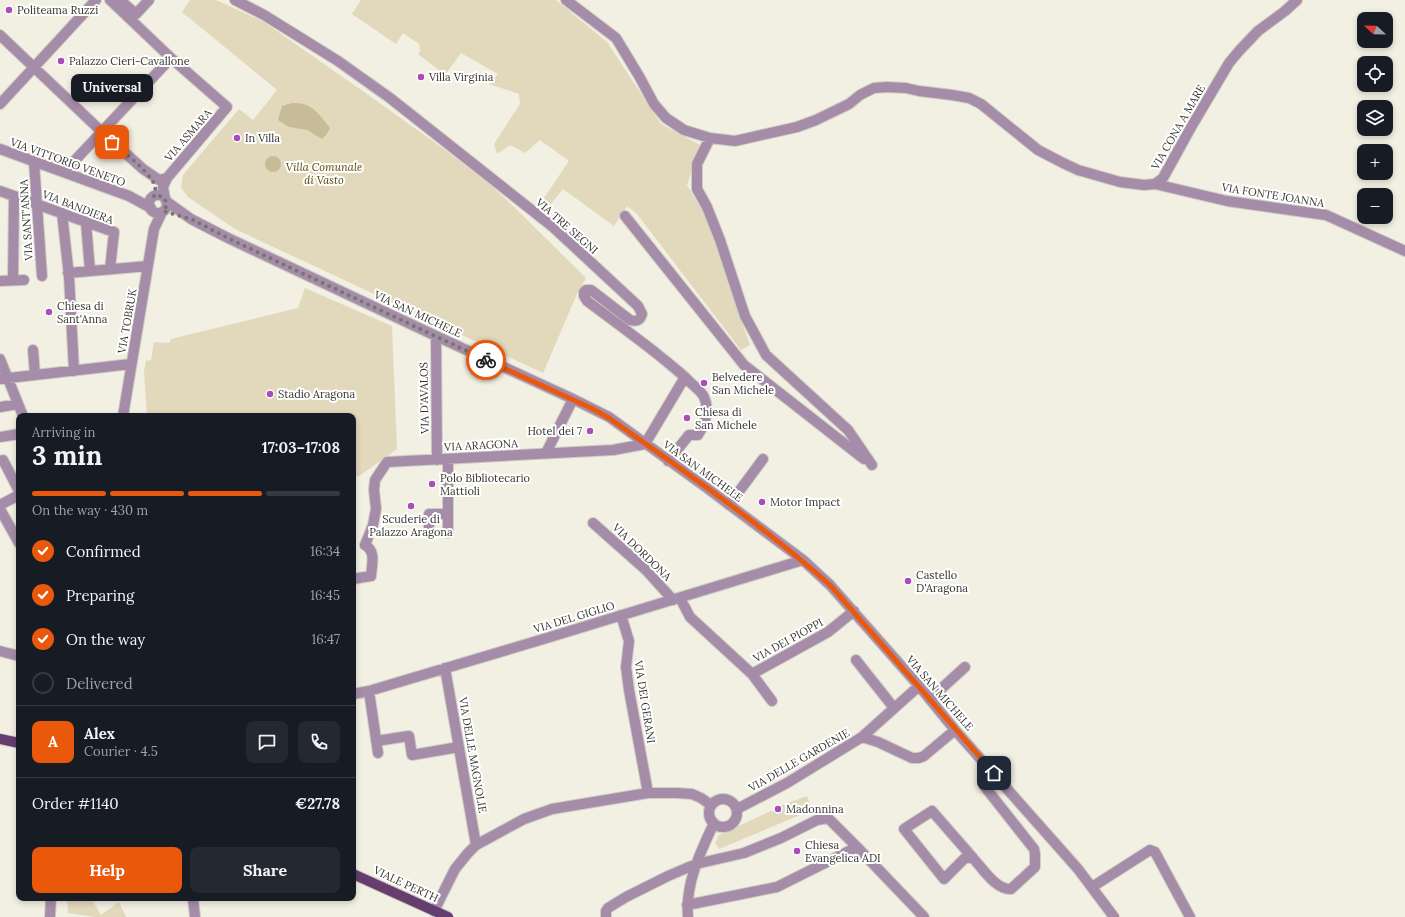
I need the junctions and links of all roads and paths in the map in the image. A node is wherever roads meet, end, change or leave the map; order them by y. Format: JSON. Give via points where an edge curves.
{"nodes":[{"id":1,"x":96,"y":0,"type":"edge"},
{"id":2,"x":110,"y":0,"type":"edge"},
{"id":3,"x":120,"y":0,"type":"edge"},
{"id":4,"x":149,"y":0,"type":"edge"},
{"id":5,"x":235,"y":0,"type":"edge"},
{"id":6,"x":566,"y":0,"type":"edge"},
{"id":7,"x":1297,"y":0,"type":"edge"},
{"id":8,"x":0,"y":35,"type":"edge"},
{"id":9,"x":171,"y":58,"type":"junction"},
{"id":10,"x":34,"y":67,"type":"junction"},
{"id":11,"x":0,"y":104,"type":"edge"},
{"id":12,"x":102,"y":132,"type":"junction"},
{"id":13,"x":710,"y":138,"type":"junction"},
{"id":14,"x":0,"y":149,"type":"edge"},
{"id":15,"x":34,"y":162,"type":"junction"},
{"id":16,"x":64,"y":172,"type":"junction"},
{"id":17,"x":153,"y":178,"type":"junction"},
{"id":18,"x":167,"y":178,"type":"junction"},
{"id":19,"x":1155,"y":184,"type":"junction"},
{"id":20,"x":0,"y":191,"type":"edge"},
{"id":21,"x":14,"y":196,"type":"junction"},
{"id":22,"x":153,"y":197,"type":"junction"},
{"id":23,"x":166,"y":200,"type":"junction"},
{"id":24,"x":141,"y":201,"type":"junction"},
{"id":25,"x":37,"y":204,"type":"junction"},
{"id":26,"x":157,"y":210,"type":"junction"},
{"id":27,"x":62,"y":213,"type":"junction"},
{"id":28,"x":625,"y":216,"type":"dead end"},
{"id":29,"x":191,"y":219,"type":"junction"},
{"id":30,"x":86,"y":222,"type":"junction"},
{"id":31,"x":1405,"y":250,"type":"edge"},
{"id":32,"x":148,"y":266,"type":"junction"},
{"id":33,"x":110,"y":269,"type":"junction"},
{"id":34,"x":90,"y":271,"type":"junction"},
{"id":35,"x":68,"y":274,"type":"junction"},
{"id":36,"x":42,"y":276,"type":"dead end"},
{"id":37,"x":13,"y":280,"type":"junction"},
{"id":38,"x":24,"y":280,"type":"dead end"},
{"id":39,"x":0,"y":281,"type":"edge"},
{"id":40,"x":436,"y":336,"type":"junction"},
{"id":41,"x":33,"y":350,"type":"dead end"},
{"id":42,"x":0,"y":359,"type":"edge"},
{"id":43,"x":132,"y":364,"type":"junction"},
{"id":44,"x":74,"y":371,"type":"junction"},
{"id":45,"x":34,"y":375,"type":"junction"},
{"id":46,"x":685,"y":377,"type":"junction"},
{"id":47,"x":4,"y":378,"type":"edge"},
{"id":48,"x":573,"y":399,"type":"junction"},
{"id":49,"x":18,"y":404,"type":"junction"},
{"id":50,"x":0,"y":407,"type":"edge"},
{"id":51,"x":22,"y":413,"type":"edge"},
{"id":52,"x":124,"y":413,"type":"edge"},
{"id":53,"x":16,"y":434,"type":"edge"},
{"id":54,"x":0,"y":437,"type":"edge"},
{"id":55,"x":645,"y":444,"type":"junction"},
{"id":56,"x":546,"y":454,"type":"junction"},
{"id":57,"x":448,"y":459,"type":"junction"},
{"id":58,"x":762,"y":459,"type":"dead end"},
{"id":59,"x":3,"y":460,"type":"dead end"},
{"id":60,"x":437,"y":460,"type":"junction"},
{"id":61,"x":668,"y":461,"type":"junction"},
{"id":62,"x":16,"y":485,"type":"edge"},
{"id":63,"x":16,"y":497,"type":"edge"},
{"id":64,"x":729,"y":505,"type":"junction"},
{"id":65,"x":0,"y":506,"type":"edge"},
{"id":66,"x":0,"y":509,"type":"edge"},
{"id":67,"x":448,"y":514,"type":"junction"},
{"id":68,"x":593,"y":523,"type":"dead end"},
{"id":69,"x":429,"y":529,"type":"dead end"},
{"id":70,"x":448,"y":533,"type":"dead end"},
{"id":71,"x":16,"y":538,"type":"edge"},
{"id":72,"x":802,"y":560,"type":"junction"},
{"id":73,"x":356,"y":578,"type":"edge"},
{"id":74,"x":677,"y":599,"type":"junction"},
{"id":75,"x":854,"y":611,"type":"junction"},
{"id":76,"x":621,"y":615,"type":"junction"},
{"id":77,"x":0,"y":651,"type":"edge"},
{"id":78,"x":16,"y":655,"type":"edge"},
{"id":79,"x":856,"y":660,"type":"dead end"},
{"id":80,"x":966,"y":667,"type":"dead end"},
{"id":81,"x":445,"y":668,"type":"junction"},
{"id":82,"x":752,"y":674,"type":"junction"},
{"id":83,"x":919,"y":686,"type":"junction"},
{"id":84,"x":369,"y":691,"type":"junction"},
{"id":85,"x":356,"y":693,"type":"edge"},
{"id":86,"x":930,"y":699,"type":"junction"},
{"id":87,"x":772,"y":702,"type":"dead end"},
{"id":88,"x":894,"y":708,"type":"junction"},
{"id":89,"x":955,"y":730,"type":"junction"},
{"id":90,"x":862,"y":737,"type":"junction"},
{"id":91,"x":0,"y":739,"type":"edge"},
{"id":92,"x":376,"y":741,"type":"junction"},
{"id":93,"x":16,"y":742,"type":"edge"},
{"id":94,"x":459,"y":747,"type":"junction"},
{"id":95,"x":378,"y":753,"type":"dead end"},
{"id":96,"x":994,"y":773,"type":"junction"},
{"id":97,"x":648,"y":793,"type":"junction"},
{"id":98,"x":711,"y":805,"type":"junction"},
{"id":99,"x":737,"y":809,"type":"junction"},
{"id":100,"x":714,"y":823,"type":"junction"},
{"id":101,"x":476,"y":845,"type":"junction"},
{"id":102,"x":857,"y":847,"type":"junction"},
{"id":103,"x":973,"y":858,"type":"junction"},
{"id":104,"x":696,"y":864,"type":"junction"},
{"id":105,"x":356,"y":875,"type":"edge"},
{"id":106,"x":1092,"y":887,"type":"junction"},
{"id":107,"x":51,"y":901,"type":"edge"},
{"id":108,"x":193,"y":901,"type":"edge"},
{"id":109,"x":687,"y":905,"type":"junction"},
{"id":110,"x":434,"y":911,"type":"junction"},
{"id":111,"x":50,"y":917,"type":"edge"},
{"id":112,"x":195,"y":917,"type":"edge"},
{"id":113,"x":448,"y":917,"type":"edge"},
{"id":114,"x":606,"y":917,"type":"edge"},
{"id":115,"x":688,"y":917,"type":"edge"},
{"id":116,"x":924,"y":917,"type":"edge"},
{"id":117,"x":1114,"y":917,"type":"edge"},
{"id":118,"x":1190,"y":917,"type":"edge"}],
"edges":[{"from":1,"to":10,"type":"street"},
{"from":2,"to":9,"type":"street"},
{"from":3,"to":4,"type":"street","via":[[136,14]]},
{"from":5,"to":46,"type":"street","name":"VIA TRE SEGNI","via":[[338,61],[390,98],[554,227],[638,306],[641,318],[635,322],[630,320],[591,290],[584,292],[587,301]]},
{"from":6,"to":13,"type":"street","name":"VIA CONA A MARE","via":[[616,38],[654,104],[666,118],[684,130]]},
{"from":7,"to":19,"type":"street","name":"VIA CONA A MARE","via":[[1258,31],[1234,57],[1163,178]]},
{"from":8,"to":10,"type":"street"},
{"from":9,"to":12,"type":"street"},
{"from":9,"to":18,"type":"street","name":"VIA ASMARA","via":[[227,107]]},
{"from":10,"to":11,"type":"street"},
{"from":10,"to":12,"type":"street"},
{"from":12,"to":16,"type":"street"},
{"from":12,"to":17,"type":"street"},
{"from":13,"to":19,"type":"street","name":"VIA CONA A MARE","via":[[736,140],[797,127],[822,118],[874,88],[906,88],[969,98],[981,104],[1038,150],[1078,170],[1120,182]]},
{"from":13,"to":28,"type":"street","via":[[697,164],[697,189],[717,233],[745,316],[766,355],[848,430],[872,465],[744,365]]},
{"from":14,"to":15,"type":"street","name":"VIA VITTORIO VENETO"},
{"from":15,"to":16,"type":"street","name":"VIA VITTORIO VENETO"},
{"from":15,"to":25,"type":"street","name":"VIA SANT'ANNA"},
{"from":16,"to":24,"type":"street","name":"VIA VITTORIO VENETO"},
{"from":17,"to":18,"type":"street"},
{"from":17,"to":22,"type":"street"},
{"from":18,"to":23,"type":"street","via":[[163,187]]},
{"from":19,"to":31,"type":"street","name":"VIA FONTE JOANNA","via":[[1227,201],[1326,215]]},
{"from":20,"to":21,"type":"street","name":"VIA BANDIERA"},
{"from":21,"to":25,"type":"street","name":"VIA BANDIERA"},
{"from":21,"to":37,"type":"street"},
{"from":22,"to":23,"type":"street","via":[[161,196]]},
{"from":22,"to":24,"type":"street"},
{"from":22,"to":26,"type":"street","via":[[150,202]]},
{"from":23,"to":26,"type":"street","via":[[166,207]]},
{"from":23,"to":29,"type":"street","name":"VIA SAN MICHELE"},
{"from":24,"to":26,"type":"street","name":"VIA SAN MICHELE"},
{"from":25,"to":27,"type":"street","name":"VIA BANDIERA"},
{"from":25,"to":36,"type":"street","name":"VIA SANT'ANNA"},
{"from":26,"to":29,"type":"street","name":"VIA SAN MICHELE"},
{"from":26,"to":32,"type":"street","name":"VIA TOBRUK"},
{"from":27,"to":30,"type":"street","name":"VIA BANDIERA"},
{"from":27,"to":35,"type":"street"},
{"from":29,"to":40,"type":"street","name":"VIA SAN MICHELE"},
{"from":30,"to":33,"type":"street","name":"VIA BANDIERA","via":[[114,232]]},
{"from":30,"to":34,"type":"street"},
{"from":32,"to":33,"type":"street"},
{"from":32,"to":43,"type":"street","name":"VIA TOBRUK"},
{"from":33,"to":34,"type":"street"},
{"from":34,"to":35,"type":"street"},
{"from":35,"to":44,"type":"street"},
{"from":37,"to":38,"type":"street"},
{"from":37,"to":39,"type":"street"},
{"from":40,"to":48,"type":"street","name":"VIA SAN MICHELE"},
{"from":40,"to":60,"type":"street","name":"VIA D'AVALOS"},
{"from":41,"to":45,"type":"street"},
{"from":42,"to":47,"type":"street"},
{"from":43,"to":44,"type":"street"},
{"from":43,"to":52,"type":"street","name":"VIA TOBRUK"},
{"from":44,"to":45,"type":"street"},
{"from":45,"to":47,"type":"street"},
{"from":46,"to":55,"type":"street"},
{"from":46,"to":61,"type":"street","via":[[704,396],[705,423],[698,435],[689,435]]},
{"from":47,"to":49,"type":"street"},
{"from":48,"to":55,"type":"street","name":"VIA SAN MICHELE","via":[[609,418]]},
{"from":48,"to":56,"type":"street"},
{"from":49,"to":50,"type":"street"},
{"from":49,"to":51,"type":"street"},
{"from":53,"to":54,"type":"street"},
{"from":55,"to":56,"type":"street","name":"VIA ARAGONA","via":[[613,450]]},
{"from":55,"to":61,"type":"street","name":"VIA SAN MICHELE"},
{"from":56,"to":57,"type":"street","name":"VIA ARAGONA"},
{"from":57,"to":60,"type":"street","name":"VIA ARAGONA"},
{"from":57,"to":67,"type":"street"},
{"from":58,"to":64,"type":"street"},
{"from":59,"to":62,"type":"street"},
{"from":60,"to":73,"type":"street","name":"VIA ARAGONA","via":[[387,462],[375,480],[376,508],[365,545],[373,552],[371,576]]},
{"from":61,"to":64,"type":"street","name":"VIA SAN MICHELE"},
{"from":63,"to":65,"type":"street"},
{"from":64,"to":72,"type":"street","name":"VIA SAN MICHELE"},
{"from":66,"to":71,"type":"street"},
{"from":67,"to":69,"type":"street","via":[[428,514]]},
{"from":67,"to":70,"type":"street"},
{"from":68,"to":74,"type":"street","name":"VIA DORDONA"},
{"from":72,"to":74,"type":"street","name":"VIA DEL GIGLIO"},
{"from":72,"to":75,"type":"street","name":"VIA SAN MICHELE"},
{"from":74,"to":76,"type":"street","name":"VIA DEL GIGLIO"},
{"from":74,"to":82,"type":"street","name":"VIA DORDONA","via":[[690,618]]},
{"from":75,"to":82,"type":"street","name":"VIA DEI PIOPPI","via":[[828,632]]},
{"from":75,"to":83,"type":"street","name":"VIA SAN MICHELE"},
{"from":76,"to":81,"type":"street","name":"VIA DEL GIGLIO"},
{"from":76,"to":97,"type":"street","name":"VIA DEI GERANI","via":[[628,641],[626,667],[629,690]]},
{"from":77,"to":78,"type":"street"},
{"from":79,"to":88,"type":"street"},
{"from":80,"to":86,"type":"street"},
{"from":81,"to":84,"type":"street","name":"VIA DEL GIGLIO"},
{"from":81,"to":94,"type":"street","name":"VIA DELLE MAGNOLIE"},
{"from":82,"to":87,"type":"street","name":"VIA DORDONA"},
{"from":83,"to":86,"type":"street","name":"VIA SAN MICHELE"},
{"from":83,"to":88,"type":"street"},
{"from":84,"to":85,"type":"street","name":"VIA DEL GIGLIO"},
{"from":84,"to":92,"type":"street"},
{"from":86,"to":89,"type":"street","name":"VIA SAN MICHELE"},
{"from":88,"to":90,"type":"street"},
{"from":89,"to":90,"type":"street","name":"VIA DELLE GARDENIE","via":[[924,756],[918,758],[912,758]]},
{"from":89,"to":96,"type":"street","name":"VIA SAN MICHELE"},
{"from":90,"to":99,"type":"street","name":"VIA DELLE GARDENIE","via":[[787,783]]},
{"from":91,"to":93,"type":"main road"},
{"from":92,"to":94,"type":"street","via":[[409,736],[412,755]]},
{"from":92,"to":95,"type":"street"},
{"from":94,"to":101,"type":"street","name":"VIA DELLE MAGNOLIE"},
{"from":96,"to":103,"type":"street","via":[[985,783],[985,787],[1034,849],[1035,867],[1011,889],[1006,889],[999,887]]},
{"from":96,"to":106,"type":"street","name":"VIA SAN MICHELE"},
{"from":97,"to":98,"type":"street","via":[[692,794]]},
{"from":97,"to":101,"type":"street","via":[[552,809],[524,819]]},
{"from":98,"to":99,"type":"street","via":[[718,799],[728,799]]},
{"from":98,"to":100,"type":"street","via":[[709,815]]},
{"from":99,"to":100,"type":"street","via":[[737,818],[731,825],[722,827]]},
{"from":100,"to":104,"type":"street"},
{"from":101,"to":110,"type":"street","via":[[455,869]]},
{"from":102,"to":104,"type":"street","via":[[828,818],[817,820],[744,853]]},
{"from":102,"to":109,"type":"street","via":[[778,887]]},
{"from":102,"to":116,"type":"street"},
{"from":103,"to":103,"type":"street","via":[[965,858],[944,879],[904,829],[932,811]]},
{"from":104,"to":109,"type":"street"},
{"from":104,"to":114,"type":"street","via":[[626,897],[608,908]]},
{"from":105,"to":110,"type":"main road","name":"VIALE PERTH"},
{"from":106,"to":117,"type":"street","name":"VIA SAN MICHELE"},
{"from":106,"to":118,"type":"street","via":[[1150,850],[1155,852]]},
{"from":107,"to":111,"type":"street"},
{"from":108,"to":112,"type":"street"},
{"from":109,"to":115,"type":"street"},
{"from":110,"to":113,"type":"main road","name":"VIALE PERTH"}]}
